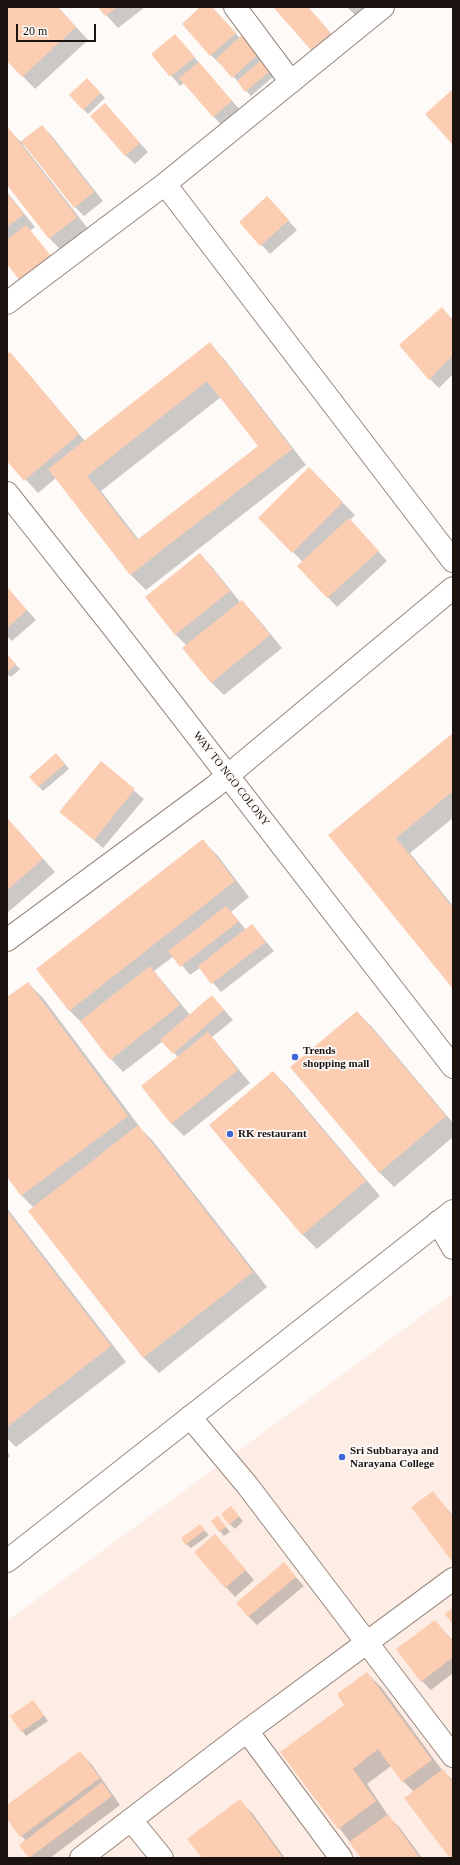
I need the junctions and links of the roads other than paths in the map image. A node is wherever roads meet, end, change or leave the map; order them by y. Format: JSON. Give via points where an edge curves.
{"nodes":[{"id":1,"x":235,"y":7,"type":"edge"},
{"id":2,"x":383,"y":7,"type":"edge"},
{"id":3,"x":291,"y":82,"type":"junction"},
{"id":4,"x":165,"y":184,"type":"junction"},
{"id":5,"x":7,"y":303,"type":"edge"},
{"id":6,"x":7,"y":493,"type":"edge"},
{"id":7,"x":453,"y":561,"type":"edge"},
{"id":8,"x":453,"y":588,"type":"edge"},
{"id":9,"x":228,"y":775,"type":"junction"},
{"id":10,"x":7,"y":940,"type":"edge"},
{"id":11,"x":453,"y":1067,"type":"edge"},
{"id":12,"x":446,"y":1217,"type":"edge"},
{"id":13,"x":453,"y":1248,"type":"edge"},
{"id":14,"x":190,"y":1417,"type":"junction"},
{"id":15,"x":7,"y":1561,"type":"edge"},
{"id":16,"x":453,"y":1579,"type":"edge"},
{"id":17,"x":366,"y":1644,"type":"junction"},
{"id":18,"x":247,"y":1731,"type":"junction"},
{"id":19,"x":453,"y":1756,"type":"edge"},
{"id":20,"x":131,"y":1820,"type":"junction"},
{"id":21,"x":81,"y":1858,"type":"edge"},
{"id":22,"x":162,"y":1858,"type":"edge"},
{"id":23,"x":341,"y":1858,"type":"edge"}],
"edges":[{"from":1,"to":3,"type":"main road"},
{"from":2,"to":3,"type":"main road"},
{"from":3,"to":4,"type":"main road"},
{"from":4,"to":5,"type":"main road"},
{"from":4,"to":7,"type":"main road"},
{"from":6,"to":9,"type":"main road","name":"WAY TO NGO COLONY"},
{"from":8,"to":9,"type":"main road"},
{"from":9,"to":10,"type":"main road"},
{"from":9,"to":11,"type":"main road","name":"WAY TO NGO COLONY"},
{"from":12,"to":13,"type":"main road"},
{"from":12,"to":14,"type":"main road"},
{"from":14,"to":15,"type":"main road"},
{"from":14,"to":17,"type":"main road","via":[[246,1485]]},
{"from":16,"to":17,"type":"main road"},
{"from":17,"to":18,"type":"main road"},
{"from":17,"to":19,"type":"main road"},
{"from":18,"to":20,"type":"main road"},
{"from":18,"to":23,"type":"main road"},
{"from":20,"to":21,"type":"main road"},
{"from":20,"to":22,"type":"main road"}]}
